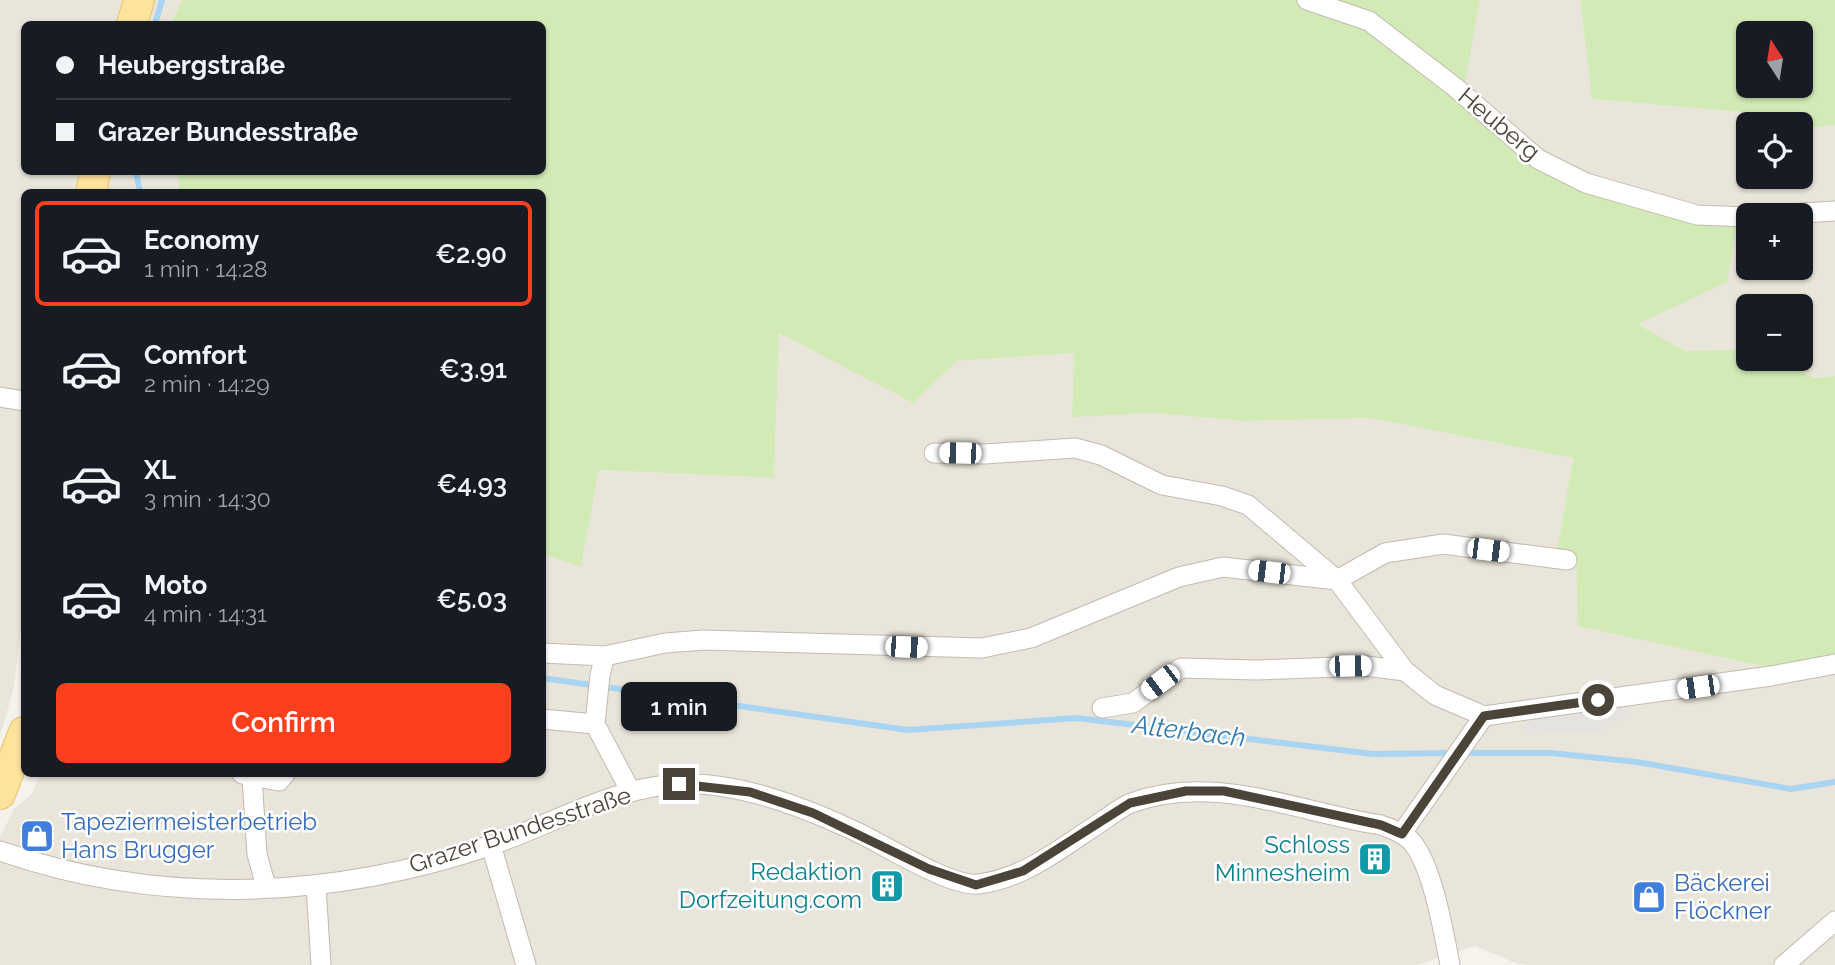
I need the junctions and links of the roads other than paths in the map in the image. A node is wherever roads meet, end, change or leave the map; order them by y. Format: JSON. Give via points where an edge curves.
{"nodes":[{"id":1,"x":139,"y":0,"type":"edge"},
{"id":2,"x":1307,"y":0,"type":"edge"},
{"id":3,"x":133,"y":21,"type":"edge"},
{"id":4,"x":1835,"y":211,"type":"edge"},
{"id":5,"x":1813,"y":212,"type":"edge"},
{"id":6,"x":1736,"y":217,"type":"edge"},
{"id":7,"x":0,"y":397,"type":"edge"},
{"id":8,"x":21,"y":400,"type":"edge"},
{"id":9,"x":934,"y":453,"type":"dead end"},
{"id":10,"x":1567,"y":559,"type":"dead end"},
{"id":11,"x":1337,"y":580,"type":"junction"},
{"id":12,"x":546,"y":653,"type":"edge"},
{"id":13,"x":605,"y":656,"type":"junction"},
{"id":14,"x":1835,"y":664,"type":"edge"},
{"id":15,"x":1405,"y":671,"type":"junction"},
{"id":16,"x":1102,"y":708,"type":"dead end"},
{"id":17,"x":1484,"y":716,"type":"junction"},
{"id":18,"x":546,"y":719,"type":"edge"},
{"id":19,"x":595,"y":724,"type":"junction"},
{"id":20,"x":21,"y":743,"type":"edge"},
{"id":21,"x":246,"y":777,"type":"edge"},
{"id":22,"x":257,"y":777,"type":"edge"},
{"id":23,"x":282,"y":777,"type":"edge"},
{"id":24,"x":631,"y":792,"type":"junction"},
{"id":25,"x":0,"y":794,"type":"edge"},
{"id":26,"x":1402,"y":834,"type":"junction"},
{"id":27,"x":491,"y":845,"type":"junction"},
{"id":28,"x":0,"y":851,"type":"edge"},
{"id":29,"x":316,"y":886,"type":"junction"},
{"id":30,"x":266,"y":887,"type":"junction"},
{"id":31,"x":1835,"y":921,"type":"edge"},
{"id":32,"x":321,"y":965,"type":"edge"},
{"id":33,"x":526,"y":965,"type":"edge"},
{"id":34,"x":1450,"y":965,"type":"edge"},
{"id":35,"x":1784,"y":965,"type":"edge"}],
"edges":[{"from":1,"to":3,"type":"main road"},
{"from":2,"to":6,"type":"street","name":"Heuberg","via":[[1369,21],[1538,159],[1586,183],[1697,215]]},
{"from":4,"to":5,"type":"street"},
{"from":7,"to":8,"type":"street"},
{"from":9,"to":11,"type":"street","via":[[1075,448],[1101,454],[1163,485],[1248,505]]},
{"from":10,"to":11,"type":"street","via":[[1443,544],[1385,553]]},
{"from":11,"to":13,"type":"street","via":[[1223,567],[1179,577],[1031,638],[982,648],[704,640]]},
{"from":11,"to":15,"type":"street"},
{"from":12,"to":13,"type":"street"},
{"from":13,"to":19,"type":"street"},
{"from":14,"to":17,"type":"street"},
{"from":15,"to":16,"type":"street","via":[[1366,666],[1181,668],[1133,703]]},
{"from":15,"to":17,"type":"street","via":[[1435,695]]},
{"from":17,"to":26,"type":"street"},
{"from":18,"to":19,"type":"street"},
{"from":19,"to":24,"type":"street"},
{"from":20,"to":25,"type":"main road"},
{"from":21,"to":30,"type":"street"},
{"from":22,"to":23,"type":"street","via":[[279,781]]},
{"from":24,"to":26,"type":"street","name":"Grazer Bundesstraße","via":[[679,784],[750,792],[813,813],[929,869],[976,885],[1023,871],[1130,803],[1186,791],[1224,791],[1381,825]]},
{"from":24,"to":27,"type":"street","name":"Grazer Bundesstraße"},
{"from":26,"to":34,"type":"street","via":[[1413,842],[1430,881]]},
{"from":27,"to":29,"type":"street","name":"Grazer Bundesstraße","via":[[397,872]]},
{"from":27,"to":33,"type":"street"},
{"from":28,"to":30,"type":"street","name":"Grazer Bundesstraße","via":[[86,876],[153,888]]},
{"from":29,"to":30,"type":"street","name":"Grazer Bundesstraße"},
{"from":29,"to":32,"type":"street"},
{"from":31,"to":35,"type":"street"}]}
